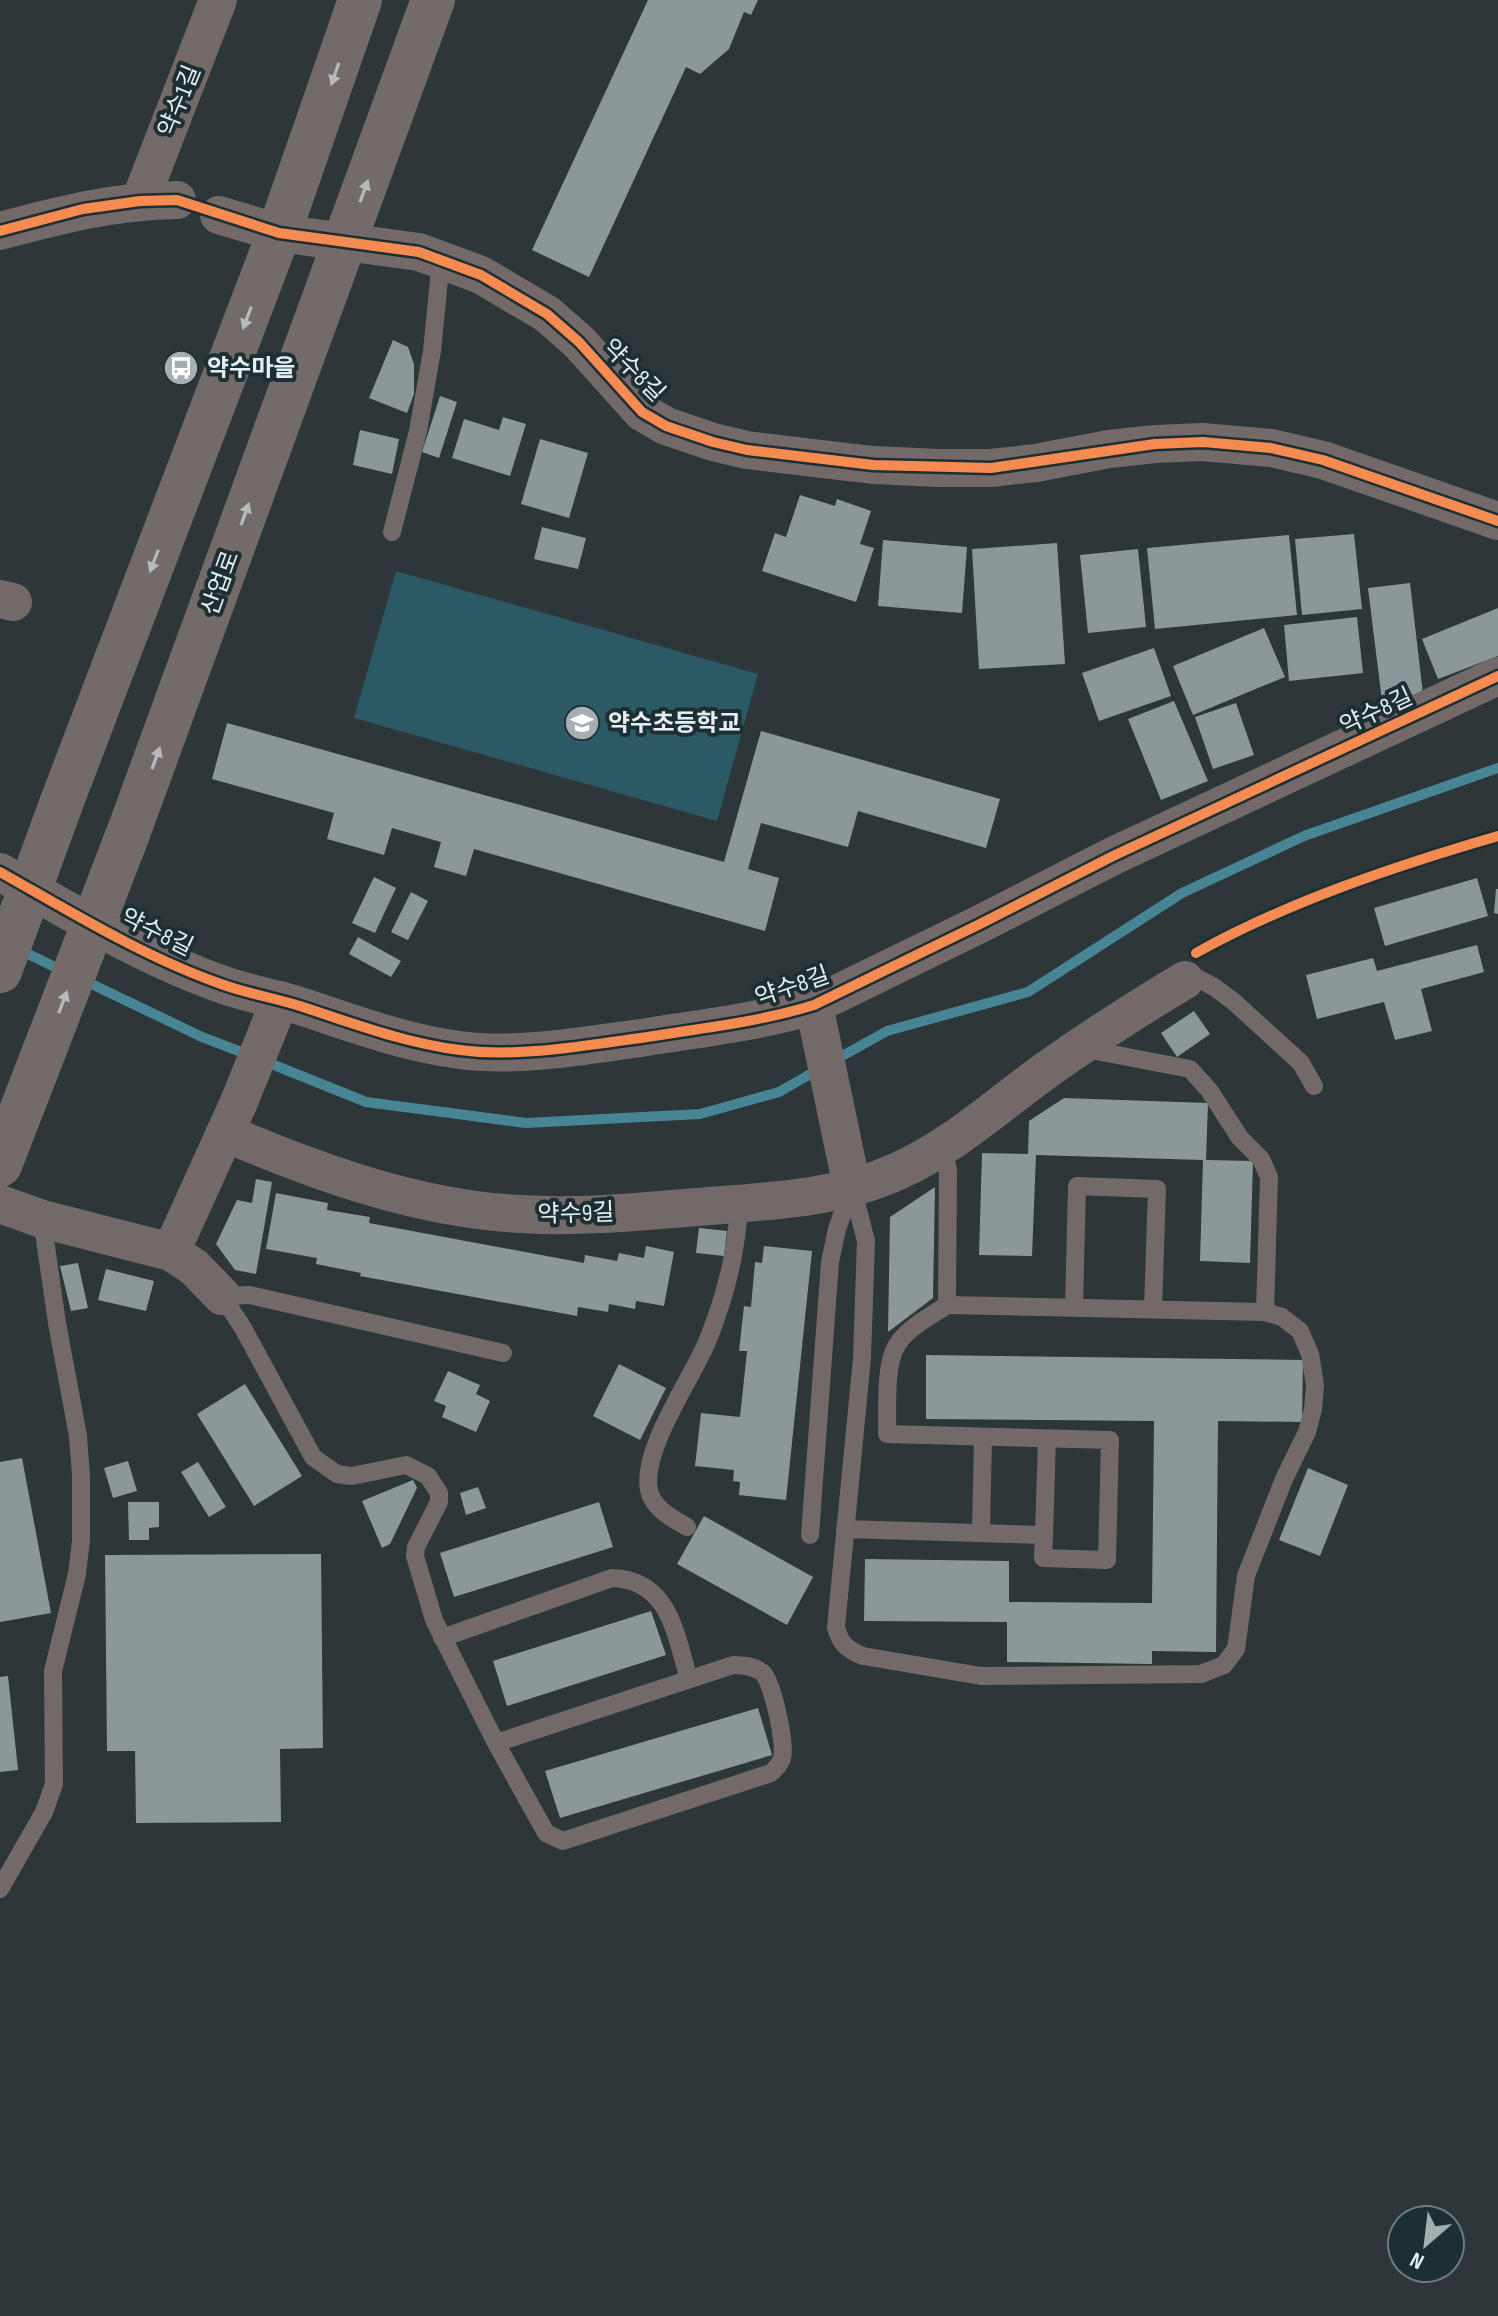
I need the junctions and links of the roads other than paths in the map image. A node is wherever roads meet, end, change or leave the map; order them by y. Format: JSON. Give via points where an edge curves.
{"nodes":[{"id":1,"x":218,"y":0,"type":"edge"},
{"id":2,"x":360,"y":0,"type":"edge"},
{"id":3,"x":433,"y":0,"type":"edge"},
{"id":4,"x":219,"y":215,"type":"dead end"},
{"id":5,"x":0,"y":231,"type":"edge"},
{"id":6,"x":279,"y":233,"type":"junction"},
{"id":7,"x":345,"y":242,"type":"junction"},
{"id":8,"x":441,"y":259,"type":"junction"},
{"id":9,"x":1498,"y":521,"type":"edge"},
{"id":10,"x":392,"y":532,"type":"dead end"},
{"id":11,"x":1498,"y":676,"type":"edge"},
{"id":12,"x":0,"y":872,"type":"edge"},
{"id":13,"x":0,"y":971,"type":"edge"},
{"id":14,"x":1185,"y":980,"type":"joint"},
{"id":15,"x":814,"y":1005,"type":"junction"},
{"id":16,"x":276,"y":1011,"type":"junction"},
{"id":17,"x":1080,"y":1047,"type":"junction"},
{"id":18,"x":1314,"y":1086,"type":"dead end"},
{"id":19,"x":232,"y":1118,"type":"junction"},
{"id":20,"x":942,"y":1147,"type":"junction"},
{"id":21,"x":0,"y":1165,"type":"edge"},
{"id":22,"x":852,"y":1187,"type":"junction"},
{"id":23,"x":0,"y":1204,"type":"edge"},
{"id":24,"x":739,"y":1204,"type":"junction"},
{"id":25,"x":42,"y":1219,"type":"junction"},
{"id":26,"x":171,"y":1252,"type":"junction"},
{"id":27,"x":222,"y":1296,"type":"junction"},
{"id":28,"x":947,"y":1305,"type":"junction"},
{"id":29,"x":1074,"y":1307,"type":"junction"},
{"id":30,"x":1153,"y":1309,"type":"junction"},
{"id":31,"x":1265,"y":1312,"type":"junction"},
{"id":32,"x":503,"y":1353,"type":"dead end"},
{"id":33,"x":862,"y":1358,"type":"junction"},
{"id":34,"x":891,"y":1359,"type":"junction"},
{"id":35,"x":983,"y":1437,"type":"junction"},
{"id":36,"x":1047,"y":1439,"type":"junction"},
{"id":37,"x":687,"y":1527,"type":"dead end"},
{"id":38,"x":845,"y":1529,"type":"junction"},
{"id":39,"x":981,"y":1533,"type":"junction"},
{"id":40,"x":810,"y":1535,"type":"dead end"},
{"id":41,"x":1044,"y":1535,"type":"junction"},
{"id":42,"x":442,"y":1638,"type":"junction"},
{"id":43,"x":689,"y":1679,"type":"junction"},
{"id":44,"x":496,"y":1743,"type":"junction"},
{"id":45,"x":0,"y":1889,"type":"edge"}],
"edges":[{"from":1,"to":5,"type":"street","name":"약수1길","via":[[158,201],[83,209]]},
{"from":2,"to":6,"type":"main road","one_way":true},
{"from":7,"to":3,"type":"main road","name":"산업로","one_way":true},
{"from":4,"to":6,"type":"street","name":"약수8길"},
{"from":6,"to":7,"type":"street","name":"약수8길"},
{"from":6,"to":13,"type":"main road","one_way":true,"bridge":true},
{"from":7,"to":8,"type":"street","name":"약수8길"},
{"from":21,"to":7,"type":"main road","name":"산업로","one_way":true,"bridge":true},
{"from":8,"to":9,"type":"street","name":"약수8길","via":[[481,275],[547,314],[642,412],[713,442],[873,465],[939,468],[1036,463],[1155,444],[1271,448],[1323,460]]},
{"from":8,"to":10,"type":"lane","via":[[418,431]]},
{"from":11,"to":15,"type":"street","name":"약수8길","via":[[1113,856]]},
{"from":12,"to":16,"type":"street","name":"약수8길"},
{"from":14,"to":17,"type":"street","name":"약수9길"},
{"from":14,"to":18,"type":"lane","via":[[1199,979],[1233,1001],[1301,1063]]},
{"from":15,"to":16,"type":"street","name":"약수8길","via":[[740,1023],[633,1039],[492,1051],[415,1043]]},
{"from":15,"to":22,"type":"street"},
{"from":16,"to":19,"type":"street"},
{"from":17,"to":20,"type":"street","name":"약수9길"},
{"from":17,"to":31,"type":"lane","via":[[1190,1069],[1261,1159],[1269,1177]]},
{"from":19,"to":24,"type":"street","name":"약수9길","via":[[281,1156],[374,1188],[477,1209],[582,1214]]},
{"from":19,"to":26,"type":"street"},
{"from":20,"to":22,"type":"street","name":"약수9길","via":[[898,1171]]},
{"from":20,"to":28,"type":"lane","via":[[948,1169]]},
{"from":22,"to":24,"type":"street","name":"약수9길"},
{"from":22,"to":33,"type":"lane","via":[[866,1241]]},
{"from":22,"to":40,"type":"lane","via":[[830,1262]]},
{"from":23,"to":25,"type":"street"},
{"from":24,"to":37,"type":"lane","via":[[737,1239],[708,1337],[649,1464],[649,1491],[661,1512]]},
{"from":25,"to":26,"type":"street"},
{"from":25,"to":45,"type":"lane","via":[[78,1436],[81,1541],[53,1671],[54,1784]]},
{"from":26,"to":27,"type":"street"},
{"from":27,"to":32,"type":"lane","via":[[250,1295]]},
{"from":27,"to":42,"type":"lane","via":[[313,1457],[337,1474],[352,1476],[406,1465],[435,1485],[439,1502],[415,1556]]},
{"from":28,"to":29,"type":"lane"},
{"from":28,"to":34,"type":"lane","via":[[907,1333]]},
{"from":29,"to":30,"type":"lane"},
{"from":29,"to":30,"type":"lane","via":[[1077,1186],[1157,1189]]},
{"from":30,"to":31,"type":"lane"},
{"from":31,"to":38,"type":"lane","via":[[1300,1331],[1310,1354],[1313,1409],[1246,1576],[1236,1649],[1224,1665],[1201,1674],[981,1676],[863,1656],[839,1640],[836,1627]]},
{"from":33,"to":34,"type":"lane"},
{"from":33,"to":38,"type":"lane"},
{"from":34,"to":35,"type":"lane","via":[[887,1434]]},
{"from":35,"to":36,"type":"lane"},
{"from":35,"to":39,"type":"lane"},
{"from":36,"to":41,"type":"lane"},
{"from":36,"to":41,"type":"lane","via":[[1110,1440],[1107,1560],[1043,1558]]},
{"from":38,"to":39,"type":"lane"},
{"from":39,"to":41,"type":"lane"},
{"from":42,"to":43,"type":"lane","via":[[612,1578],[628,1578],[664,1605]]},
{"from":42,"to":44,"type":"lane"},
{"from":43,"to":44,"type":"lane"},
{"from":43,"to":44,"type":"lane","via":[[733,1665],[760,1671],[769,1681],[784,1748],[782,1763],[771,1773],[563,1841],[546,1833]]}]}
